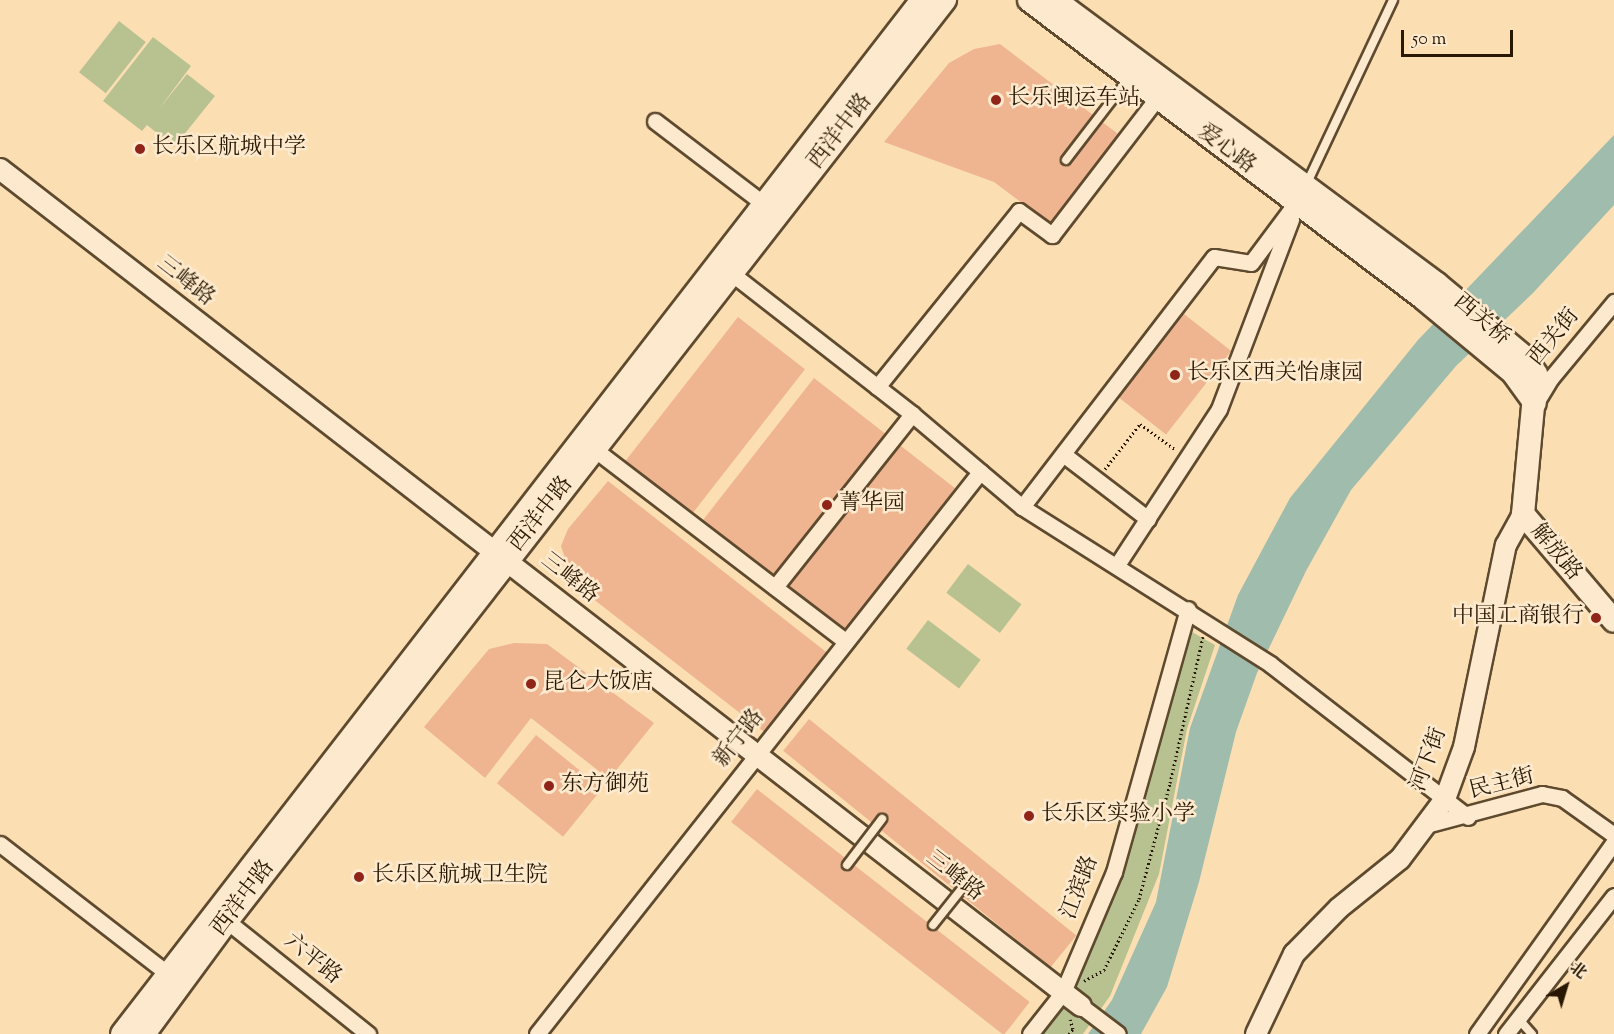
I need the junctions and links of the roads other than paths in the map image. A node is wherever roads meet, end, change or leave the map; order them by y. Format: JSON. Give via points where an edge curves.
{"nodes":[{"id":1,"x":922,"y":0,"type":"edge"},
{"id":2,"x":945,"y":0,"type":"edge"},
{"id":3,"x":1029,"y":0,"type":"edge"},
{"id":4,"x":1054,"y":0,"type":"edge"},
{"id":5,"x":1393,"y":0,"type":"edge"},
{"id":6,"x":1130,"y":76,"type":"junction"},
{"id":7,"x":1157,"y":98,"type":"junction"},
{"id":8,"x":655,"y":121,"type":"dead end"},
{"id":9,"x":1066,"y":160,"type":"dead end"},
{"id":10,"x":0,"y":169,"type":"edge"},
{"id":11,"x":1301,"y":196,"type":"junction"},
{"id":12,"x":770,"y":208,"type":"junction"},
{"id":13,"x":731,"y":273,"type":"junction"},
{"id":14,"x":1430,"y":291,"type":"joint"},
{"id":15,"x":1614,"y":302,"type":"edge"},
{"id":16,"x":877,"y":387,"type":"junction"},
{"id":17,"x":1535,"y":403,"type":"junction"},
{"id":18,"x":912,"y":414,"type":"junction"},
{"id":19,"x":594,"y":449,"type":"junction"},
{"id":20,"x":1062,"y":454,"type":"junction"},
{"id":21,"x":980,"y":472,"type":"junction"},
{"id":22,"x":1022,"y":507,"type":"junction"},
{"id":23,"x":1523,"y":514,"type":"junction"},
{"id":24,"x":1148,"y":519,"type":"junction"},
{"id":25,"x":500,"y":556,"type":"junction"},
{"id":26,"x":1117,"y":565,"type":"junction"},
{"id":27,"x":775,"y":587,"type":"junction"},
{"id":28,"x":1188,"y":609,"type":"junction"},
{"id":29,"x":1614,"y":621,"type":"edge"},
{"id":30,"x":846,"y":642,"type":"junction"},
{"id":31,"x":757,"y":754,"type":"junction"},
{"id":32,"x":1445,"y":799,"type":"junction"},
{"id":33,"x":1468,"y":817,"type":"junction"},
{"id":34,"x":882,"y":819,"type":"dead end"},
{"id":35,"x":1426,"y":825,"type":"junction"},
{"id":36,"x":1614,"y":835,"type":"edge"},
{"id":37,"x":1614,"y":842,"type":"edge"},
{"id":38,"x":0,"y":844,"type":"edge"},
{"id":39,"x":847,"y":865,"type":"dead end"},
{"id":40,"x":964,"y":886,"type":"dead end"},
{"id":41,"x":1614,"y":896,"type":"edge"},
{"id":42,"x":227,"y":921,"type":"junction"},
{"id":43,"x":933,"y":926,"type":"dead end"},
{"id":44,"x":174,"y":979,"type":"junction"},
{"id":45,"x":1063,"y":992,"type":"junction"},
{"id":46,"x":1081,"y":1006,"type":"joint"},
{"id":47,"x":1524,"y":1010,"type":"junction"},
{"id":48,"x":122,"y":1034,"type":"edge"},
{"id":49,"x":144,"y":1034,"type":"edge"},
{"id":50,"x":368,"y":1034,"type":"edge"},
{"id":51,"x":537,"y":1034,"type":"edge"},
{"id":52,"x":1030,"y":1034,"type":"edge"},
{"id":53,"x":1118,"y":1034,"type":"edge"},
{"id":54,"x":1256,"y":1034,"type":"edge"},
{"id":55,"x":1477,"y":1034,"type":"edge"},
{"id":56,"x":1506,"y":1034,"type":"edge"},
{"id":57,"x":1532,"y":1034,"type":"edge"}],
"edges":[{"from":1,"to":12,"type":"main road","name":"西洋中路"},
{"from":2,"to":12,"type":"main road","name":"西洋中路"},
{"from":3,"to":6,"type":"main road","name":"爱心路"},
{"from":4,"to":11,"type":"main road","name":"爱心路"},
{"from":5,"to":11,"type":"lane"},
{"from":6,"to":7,"type":"main road","name":"爱心路"},
{"from":6,"to":9,"type":"lane"},
{"from":7,"to":11,"type":"main road","name":"爱心路"},
{"from":7,"to":16,"type":"street","via":[[1052,235],[1019,211]]},
{"from":8,"to":12,"type":"street"},
{"from":10,"to":25,"type":"street","name":"三峰路"},
{"from":11,"to":14,"type":"main road","name":"爱心路"},
{"from":11,"to":20,"type":"street","via":[[1251,263],[1214,257]]},
{"from":11,"to":24,"type":"street","via":[[1219,409]]},
{"from":12,"to":13,"type":"main road","name":"西洋中路"},
{"from":12,"to":25,"type":"main road","name":"西洋中路"},
{"from":13,"to":16,"type":"street"},
{"from":13,"to":19,"type":"main road","name":"西洋中路"},
{"from":14,"to":17,"type":"main road","name":"西关桥","via":[[1520,365]]},
{"from":15,"to":17,"type":"street","name":"西关街"},
{"from":16,"to":18,"type":"street"},
{"from":17,"to":23,"type":"main road","name":"解放路"},
{"from":18,"to":21,"type":"street"},
{"from":18,"to":27,"type":"street"},
{"from":19,"to":25,"type":"main road","name":"西洋中路"},
{"from":19,"to":27,"type":"street"},
{"from":20,"to":22,"type":"street"},
{"from":20,"to":24,"type":"street"},
{"from":21,"to":22,"type":"street"},
{"from":21,"to":30,"type":"street","name":"新宁路"},
{"from":22,"to":26,"type":"street"},
{"from":23,"to":29,"type":"main road","name":"解放路"},
{"from":23,"to":32,"type":"street","name":"河下街","via":[[1506,545],[1464,747]]},
{"from":24,"to":26,"type":"street"},
{"from":25,"to":31,"type":"street","name":"三峰路"},
{"from":25,"to":42,"type":"main road","name":"西洋中路"},
{"from":25,"to":44,"type":"main road","name":"西洋中路"},
{"from":26,"to":28,"type":"street"},
{"from":27,"to":30,"type":"street"},
{"from":28,"to":32,"type":"street","via":[[1270,664]]},
{"from":28,"to":45,"type":"street","name":"江滨路","via":[[1114,872]]},
{"from":30,"to":31,"type":"street","name":"新宁路"},
{"from":31,"to":45,"type":"street","name":"三峰路"},
{"from":31,"to":51,"type":"street","name":"新宁路"},
{"from":32,"to":33,"type":"street"},
{"from":32,"to":35,"type":"street","name":"河下街"},
{"from":33,"to":35,"type":"street","name":"民主街"},
{"from":33,"to":36,"type":"street","name":"民主街","via":[[1542,794],[1562,798]]},
{"from":34,"to":39,"type":"lane","bridge":true},
{"from":35,"to":54,"type":"street","name":"河下街","via":[[1400,859],[1339,908],[1294,954]]},
{"from":37,"to":55,"type":"street"},
{"from":38,"to":44,"type":"street"},
{"from":40,"to":43,"type":"lane","bridge":true},
{"from":41,"to":47,"type":"street"},
{"from":42,"to":44,"type":"main road","name":"西洋中路"},
{"from":42,"to":50,"type":"street","name":"六平路"},
{"from":44,"to":48,"type":"main road","name":"西洋中路"},
{"from":44,"to":49,"type":"main road","name":"西洋中路"},
{"from":45,"to":46,"type":"street","name":"三峰路"},
{"from":45,"to":52,"type":"street","name":"江滨路"},
{"from":46,"to":53,"type":"street"},
{"from":47,"to":56,"type":"street"},
{"from":47,"to":57,"type":"lane","via":[[1522,1023]]}]}
